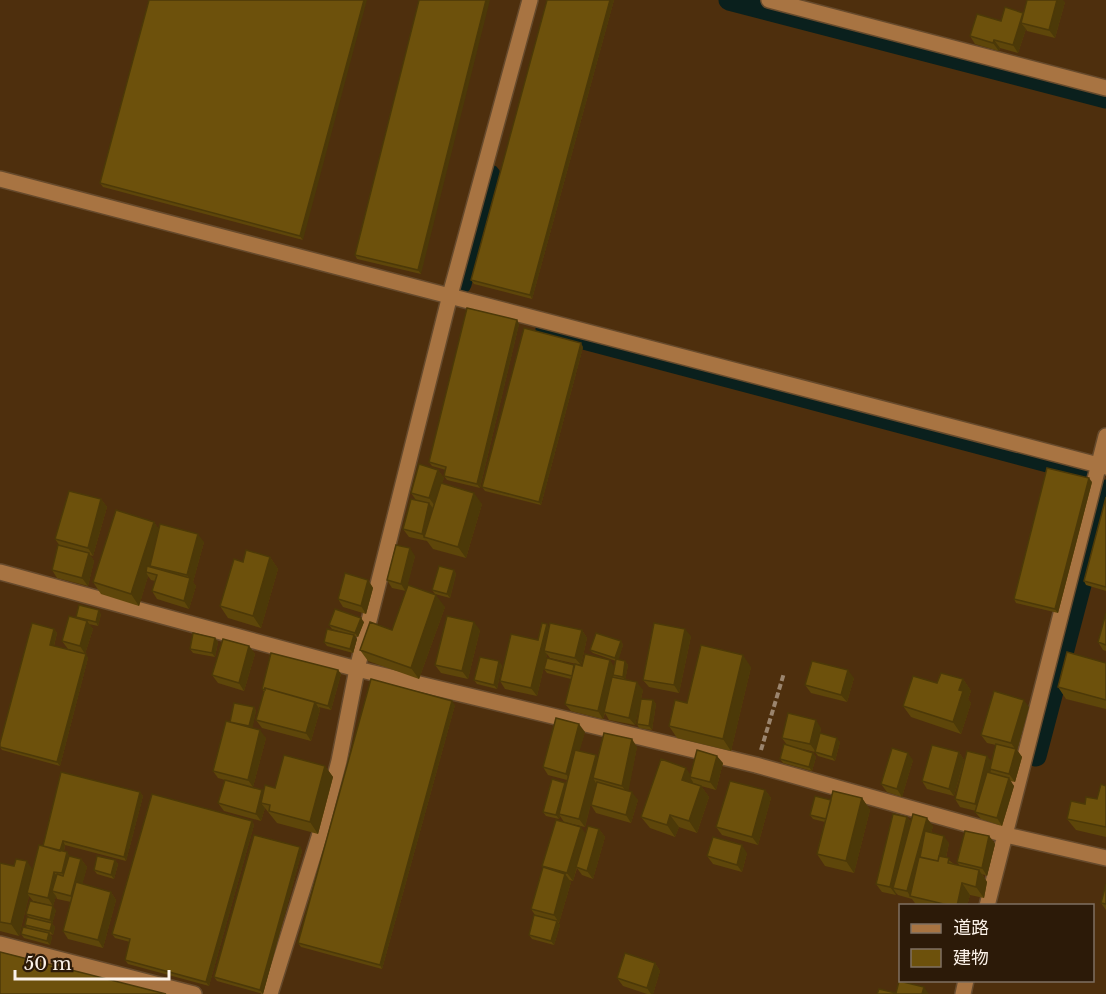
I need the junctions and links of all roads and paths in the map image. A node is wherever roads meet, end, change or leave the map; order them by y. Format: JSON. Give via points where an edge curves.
{"nodes":[{"id":1,"x":530,"y":0,"type":"edge"},
{"id":2,"x":769,"y":0,"type":"edge"},
{"id":3,"x":1106,"y":88,"type":"edge"},
{"id":4,"x":0,"y":178,"type":"edge"},
{"id":5,"x":450,"y":295,"type":"junction"},
{"id":6,"x":1106,"y":436,"type":"edge"},
{"id":7,"x":1102,"y":466,"type":"edge"},
{"id":8,"x":0,"y":572,"type":"edge"},
{"id":9,"x":357,"y":669,"type":"junction"},
{"id":10,"x":784,"y":673,"type":"dead end"},
{"id":11,"x":756,"y":765,"type":"junction"},
{"id":12,"x":1006,"y":835,"type":"junction"},
{"id":13,"x":1106,"y":858,"type":"edge"},
{"id":14,"x":988,"y":904,"type":"edge"},
{"id":15,"x":0,"y":944,"type":"edge"},
{"id":16,"x":194,"y":994,"type":"edge"},
{"id":17,"x":270,"y":994,"type":"edge"}],
"edges":[{"from":1,"to":5,"type":"street"},
{"from":2,"to":3,"type":"street"},
{"from":4,"to":5,"type":"street"},
{"from":5,"to":7,"type":"street"},
{"from":5,"to":9,"type":"street"},
{"from":6,"to":7,"type":"street"},
{"from":7,"to":12,"type":"street"},
{"from":8,"to":9,"type":"street"},
{"from":9,"to":11,"type":"street"},
{"from":9,"to":17,"type":"street","via":[[319,837]]},
{"from":10,"to":11,"type":"path"},
{"from":11,"to":12,"type":"street"},
{"from":12,"to":13,"type":"street"},
{"from":12,"to":14,"type":"street"},
{"from":15,"to":16,"type":"street"}]}
